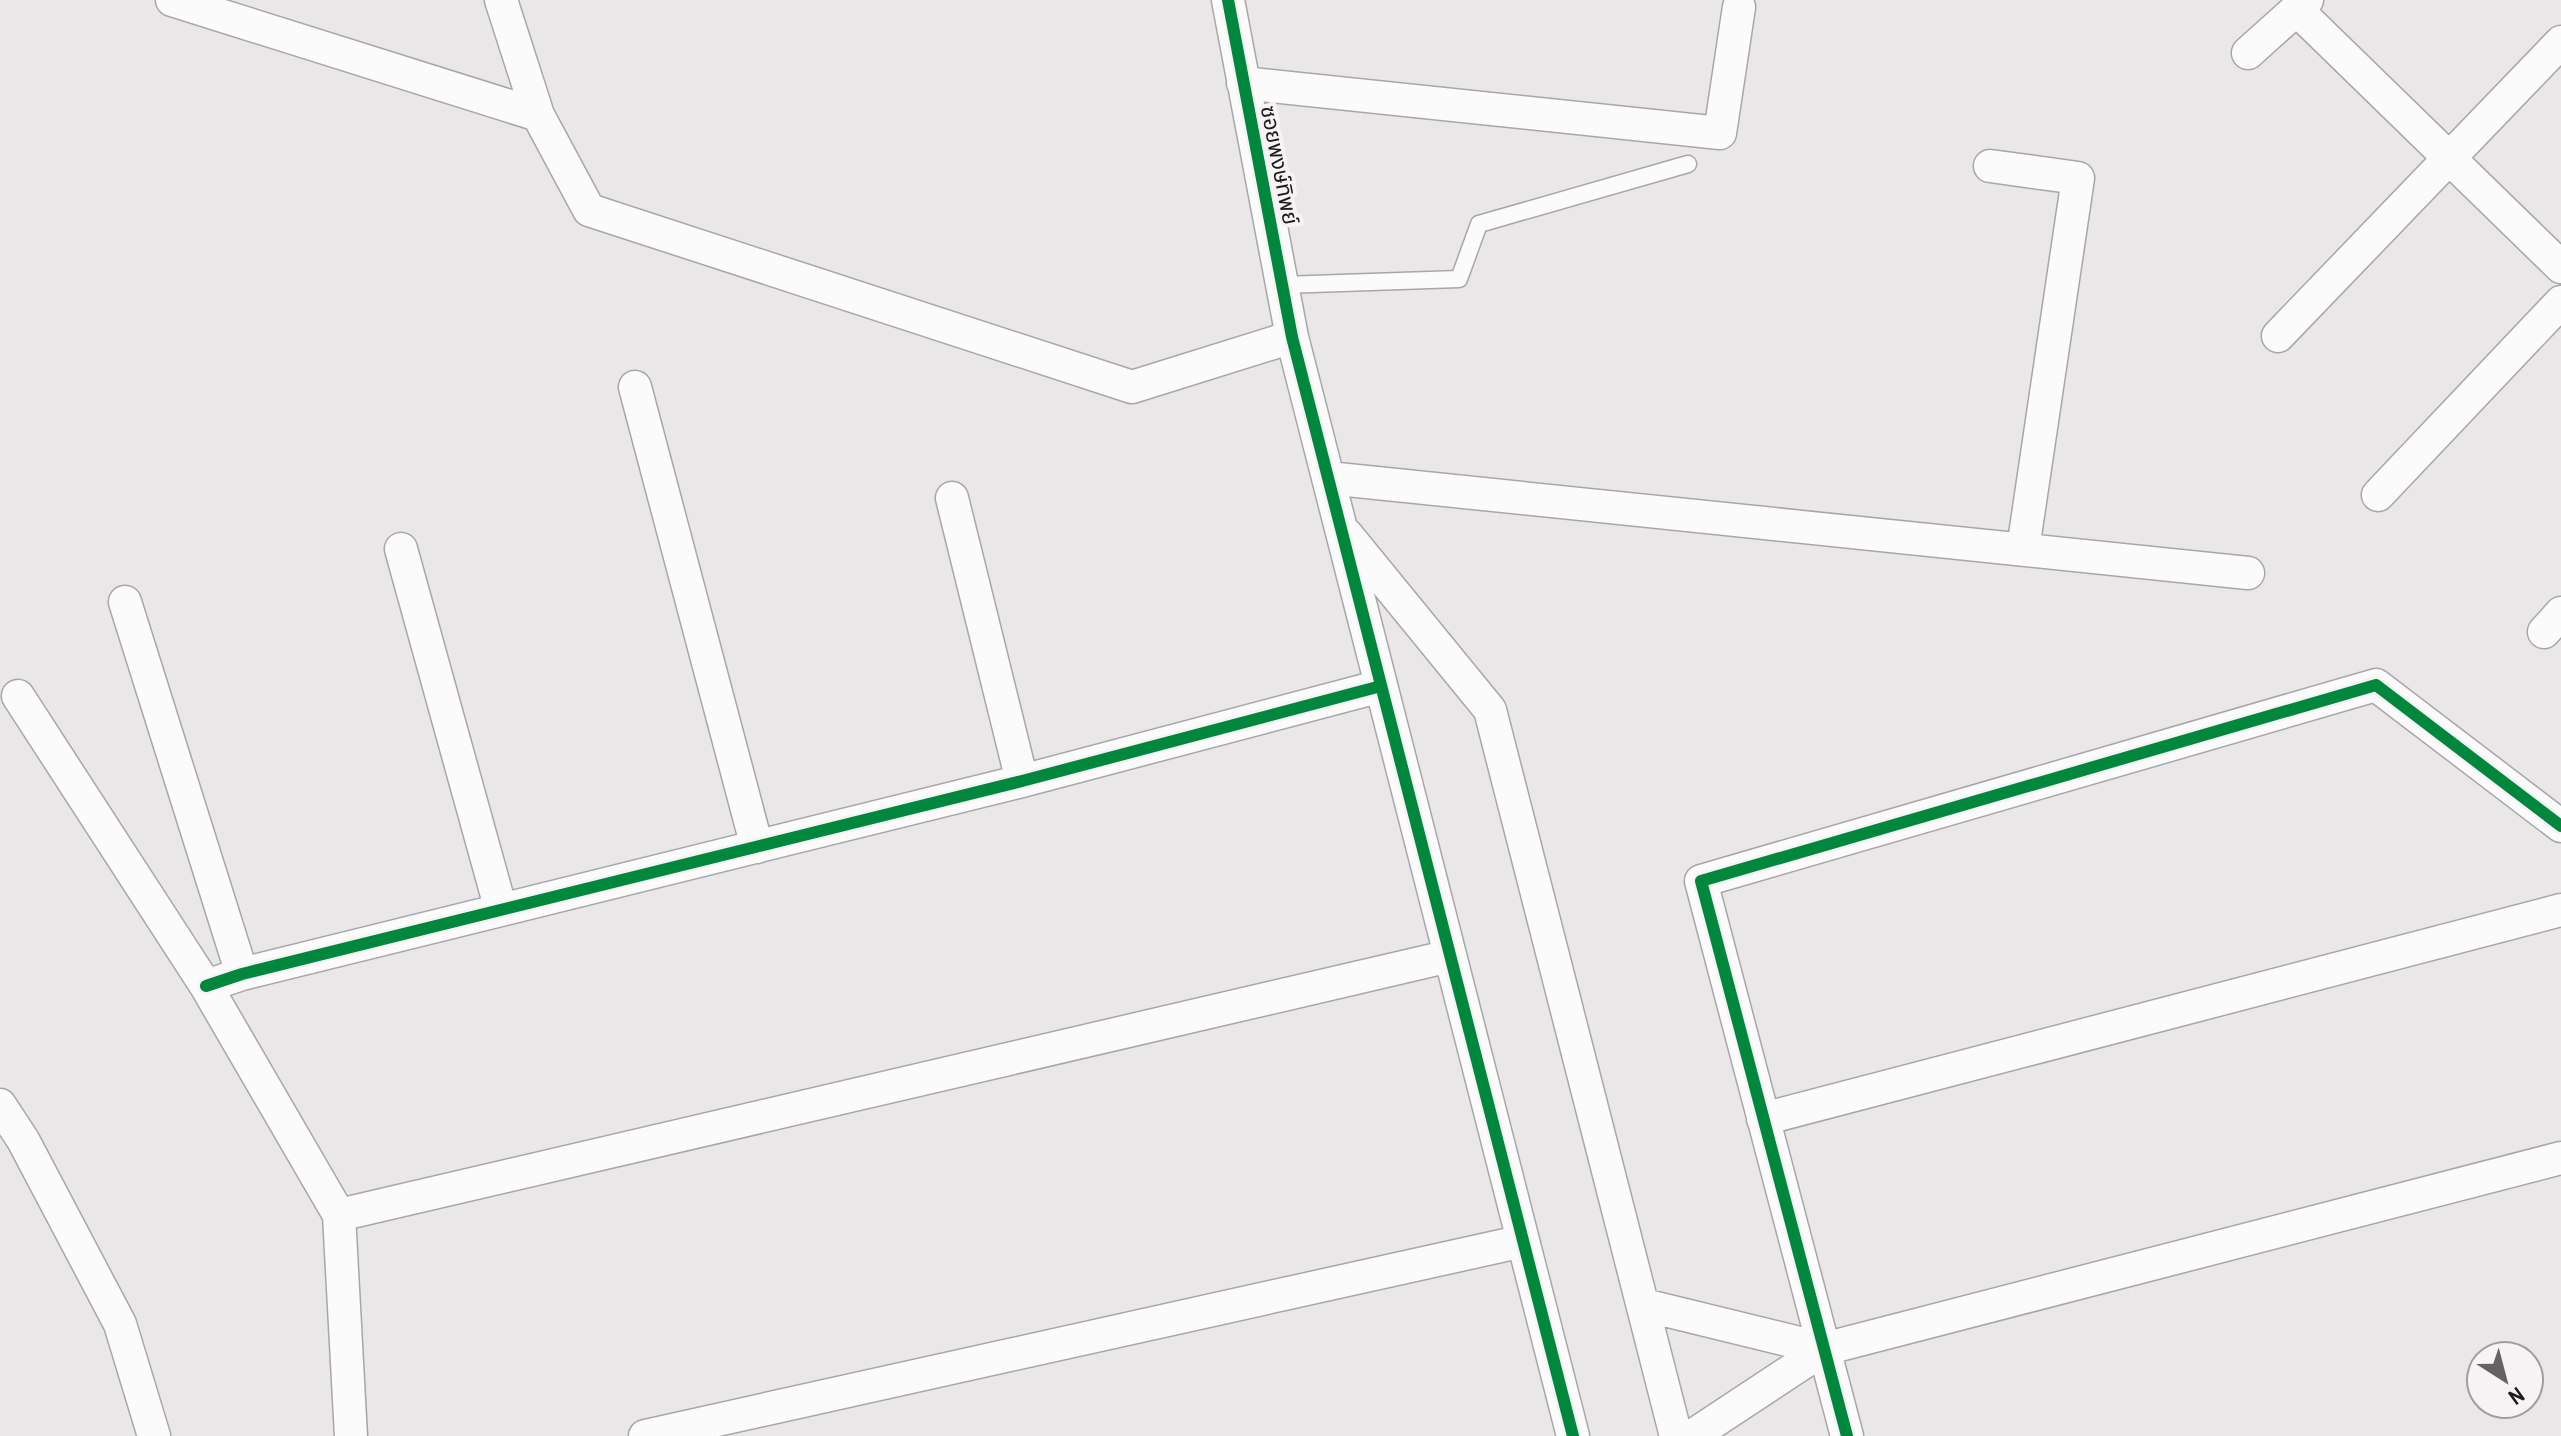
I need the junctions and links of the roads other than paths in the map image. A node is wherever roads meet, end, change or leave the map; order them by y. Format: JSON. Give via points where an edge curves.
{"nodes":[{"id":1,"x":172,"y":0,"type":"edge"},
{"id":2,"x":501,"y":0,"type":"edge"},
{"id":3,"x":1228,"y":0,"type":"edge"},
{"id":4,"x":2302,"y":5,"type":"edge"},
{"id":5,"x":1739,"y":7,"type":"dead end"},
{"id":6,"x":2561,"y":42,"type":"edge"},
{"id":7,"x":2248,"y":53,"type":"dead end"},
{"id":8,"x":1243,"y":83,"type":"junction"},
{"id":9,"x":538,"y":115,"type":"junction"},
{"id":10,"x":2448,"y":158,"type":"junction"},
{"id":11,"x":1688,"y":164,"type":"dead end"},
{"id":12,"x":1990,"y":166,"type":"dead end"},
{"id":13,"x":2561,"y":267,"type":"edge"},
{"id":14,"x":1282,"y":285,"type":"junction"},
{"id":15,"x":2561,"y":302,"type":"edge"},
{"id":16,"x":2278,"y":336,"type":"dead end"},
{"id":17,"x":1292,"y":337,"type":"junction"},
{"id":18,"x":635,"y":387,"type":"dead end"},
{"id":19,"x":1328,"y":478,"type":"junction"},
{"id":20,"x":2378,"y":495,"type":"dead end"},
{"id":21,"x":952,"y":498,"type":"dead end"},
{"id":22,"x":1340,"y":526,"type":"junction"},
{"id":23,"x":401,"y":549,"type":"dead end"},
{"id":24,"x":2023,"y":549,"type":"junction"},
{"id":25,"x":2248,"y":573,"type":"dead end"},
{"id":26,"x":125,"y":602,"type":"dead end"},
{"id":27,"x":1381,"y":686,"type":"junction"},
{"id":28,"x":18,"y":696,"type":"dead end"},
{"id":29,"x":1022,"y":781,"type":"junction"},
{"id":30,"x":2561,"y":826,"type":"edge"},
{"id":31,"x":757,"y":847,"type":"junction"},
{"id":32,"x":501,"y":910,"type":"junction"},
{"id":33,"x":2561,"y":910,"type":"edge"},
{"id":34,"x":1450,"y":956,"type":"junction"},
{"id":35,"x":242,"y":974,"type":"junction"},
{"id":36,"x":206,"y":986,"type":"junction"},
{"id":37,"x":0,"y":1107,"type":"edge"},
{"id":38,"x":1763,"y":1119,"type":"junction"},
{"id":39,"x":2559,"y":1168,"type":"edge"},
{"id":40,"x":339,"y":1215,"type":"junction"},
{"id":41,"x":1523,"y":1241,"type":"junction"},
{"id":42,"x":1644,"y":1305,"type":"junction"},
{"id":43,"x":1824,"y":1349,"type":"junction"},
{"id":44,"x":154,"y":1436,"type":"edge"},
{"id":45,"x":351,"y":1436,"type":"edge"},
{"id":46,"x":645,"y":1436,"type":"edge"},
{"id":47,"x":1573,"y":1436,"type":"edge"},
{"id":48,"x":1676,"y":1436,"type":"edge"},
{"id":49,"x":1692,"y":1436,"type":"edge"},
{"id":50,"x":1847,"y":1436,"type":"edge"}],
"edges":[{"from":1,"to":9,"type":"street"},
{"from":2,"to":9,"type":"street"},
{"from":3,"to":8,"type":"street","name":"ซอยพงษ์ทิพย์"},
{"from":4,"to":7,"type":"street"},
{"from":4,"to":10,"type":"street"},
{"from":5,"to":8,"type":"street","via":[[1720,133]]},
{"from":6,"to":10,"type":"street"},
{"from":8,"to":14,"type":"street","name":"ซอยพงษ์ทิพย์"},
{"from":9,"to":17,"type":"street","via":[[589,210],[1132,387]]},
{"from":10,"to":13,"type":"street"},
{"from":10,"to":16,"type":"street"},
{"from":11,"to":14,"type":"lane","via":[[1479,224],[1459,279]]},
{"from":12,"to":24,"type":"street","via":[[2078,178]]},
{"from":14,"to":17,"type":"street","name":"ซอยพงษ์ทิพย์"},
{"from":15,"to":20,"type":"street"},
{"from":17,"to":19,"type":"street","name":"ซอยพงษ์ทิพย์"},
{"from":18,"to":31,"type":"street"},
{"from":19,"to":22,"type":"street","name":"ซอยพงษ์ทิพย์"},
{"from":19,"to":24,"type":"street"},
{"from":21,"to":29,"type":"street"},
{"from":22,"to":27,"type":"street","name":"ซอยพงษ์ทิพย์"},
{"from":22,"to":42,"type":"street","via":[[1490,710]]},
{"from":23,"to":32,"type":"street"},
{"from":24,"to":25,"type":"street"},
{"from":26,"to":35,"type":"street"},
{"from":27,"to":29,"type":"street"},
{"from":27,"to":34,"type":"street","name":"ซอยพงษ์ทิพย์"},
{"from":28,"to":36,"type":"street"},
{"from":29,"to":31,"type":"street"},
{"from":30,"to":38,"type":"street","via":[[2376,685],[1701,881]]},
{"from":31,"to":32,"type":"street"},
{"from":32,"to":35,"type":"street"},
{"from":33,"to":38,"type":"street"},
{"from":34,"to":40,"type":"street"},
{"from":34,"to":41,"type":"street","name":"ซอยพงษ์ทิพย์"},
{"from":35,"to":36,"type":"street"},
{"from":36,"to":40,"type":"street"},
{"from":37,"to":44,"type":"street","via":[[23,1140],[120,1324]]},
{"from":38,"to":43,"type":"street"},
{"from":39,"to":43,"type":"street"},
{"from":40,"to":45,"type":"street"},
{"from":41,"to":46,"type":"street"},
{"from":41,"to":47,"type":"street","name":"ซอยพงษ์ทิพย์"},
{"from":42,"to":43,"type":"street"},
{"from":42,"to":48,"type":"street"},
{"from":43,"to":49,"type":"street"},
{"from":43,"to":50,"type":"street"}]}
